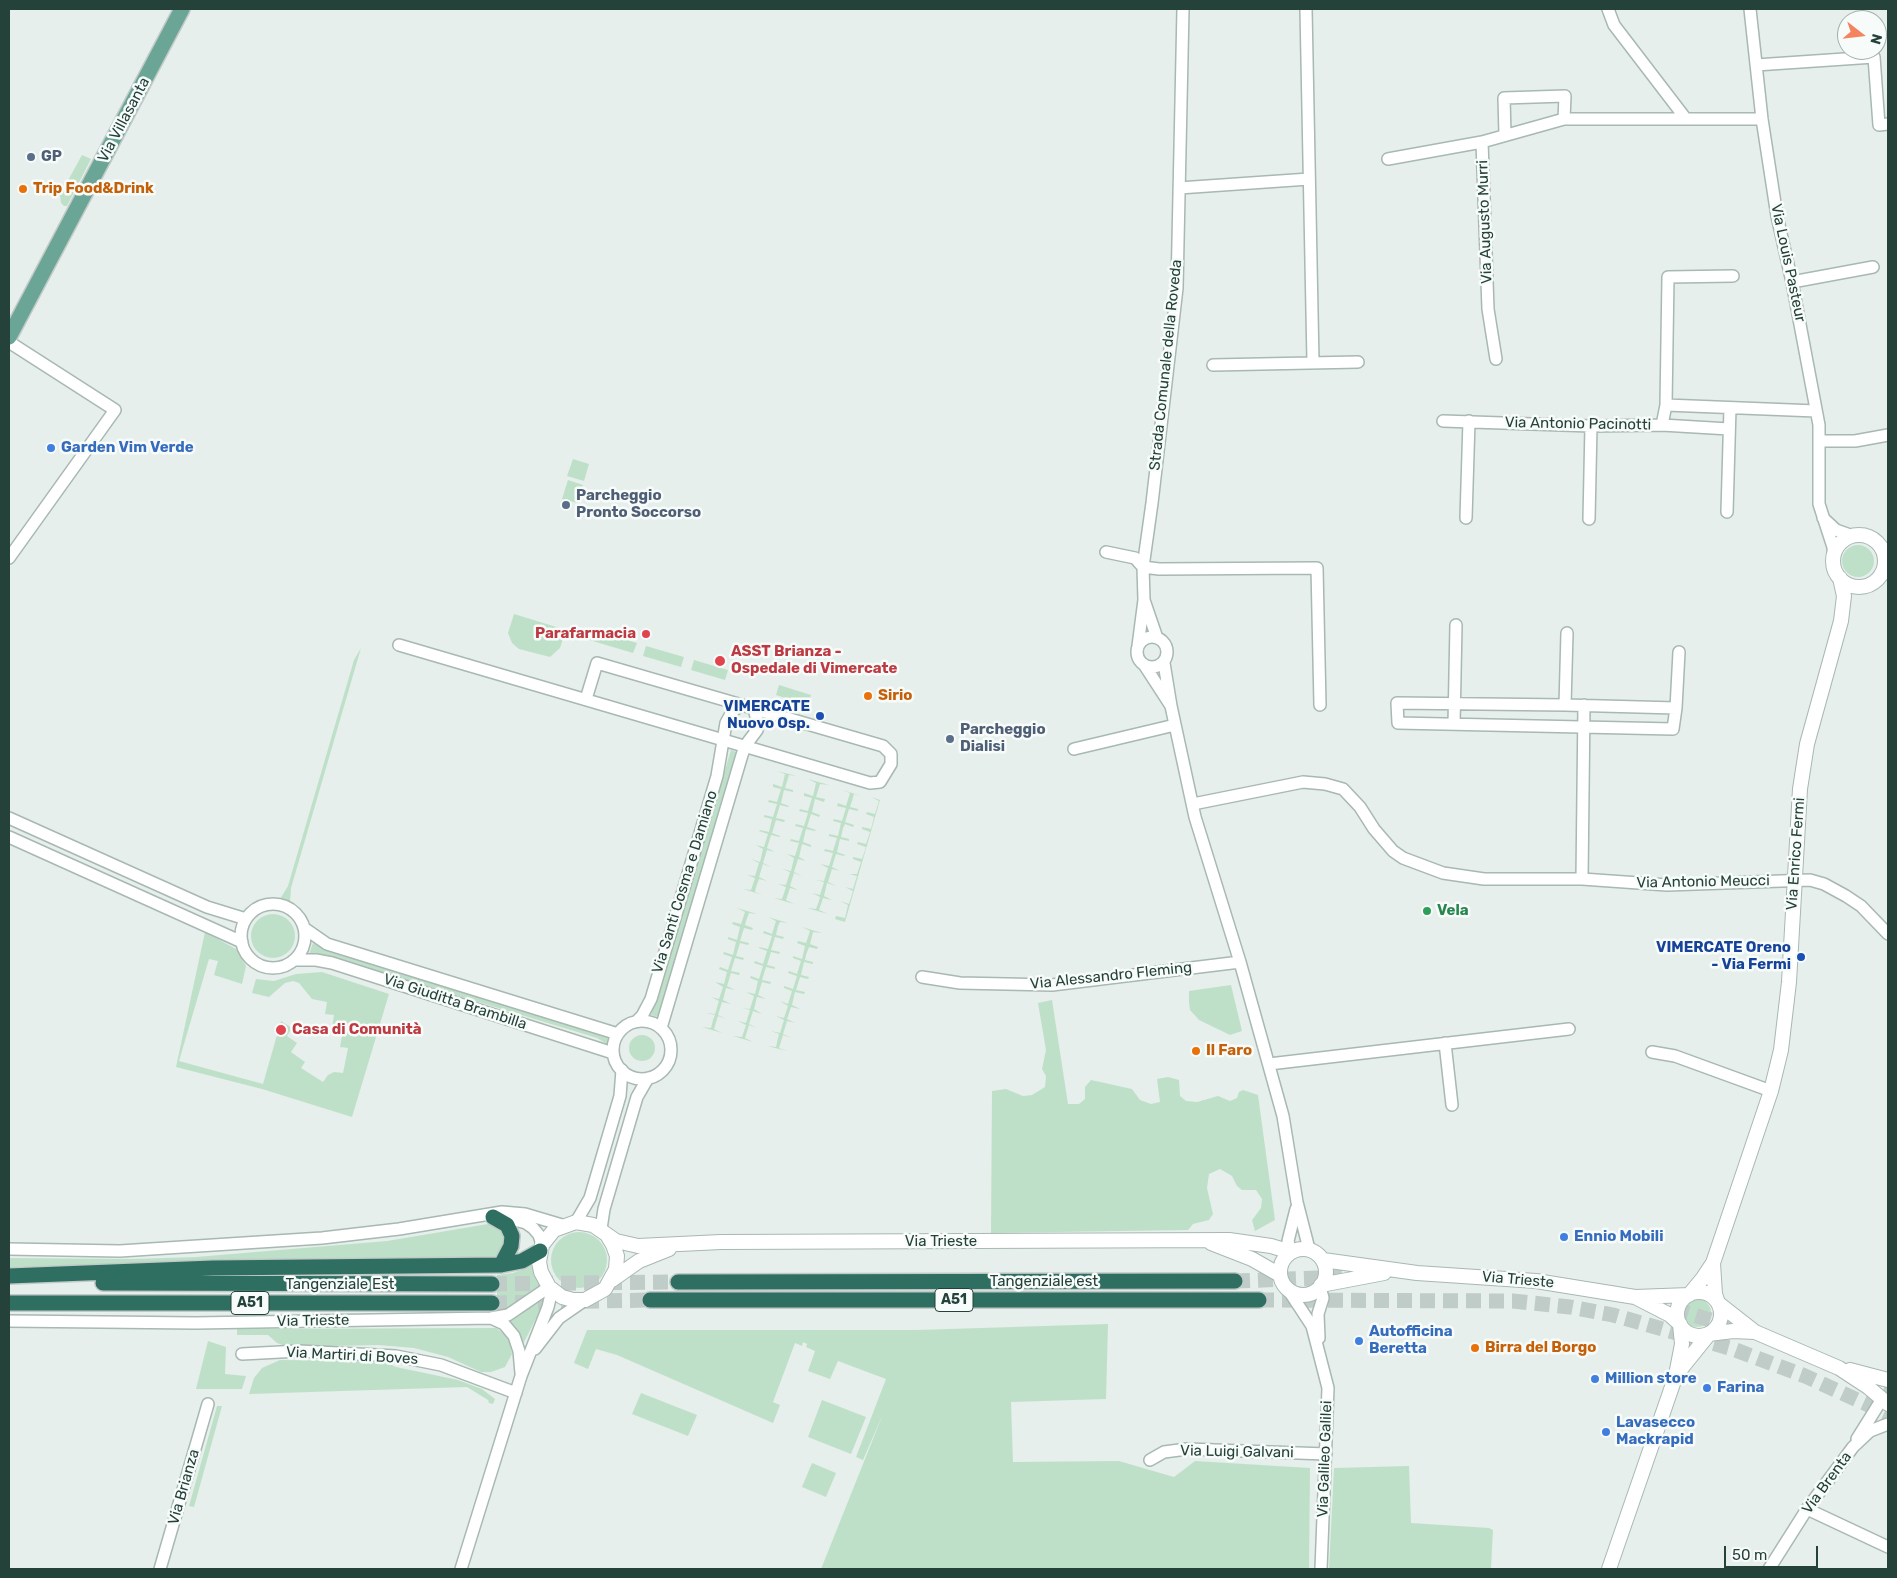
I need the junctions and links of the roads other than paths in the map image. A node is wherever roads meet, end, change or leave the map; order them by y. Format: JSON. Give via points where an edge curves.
{"nodes":[{"id":1,"x":182,"y":9,"type":"edge"},
{"id":2,"x":1183,"y":9,"type":"edge"},
{"id":3,"x":1306,"y":9,"type":"edge"},
{"id":4,"x":1608,"y":9,"type":"edge"},
{"id":5,"x":1750,"y":9,"type":"edge"},
{"id":6,"x":1756,"y":65,"type":"junction"},
{"id":7,"x":1564,"y":119,"type":"junction"},
{"id":8,"x":1686,"y":119,"type":"junction"},
{"id":9,"x":1762,"y":119,"type":"junction"},
{"id":10,"x":1888,"y":124,"type":"edge"},
{"id":11,"x":1505,"y":135,"type":"junction"},
{"id":12,"x":1482,"y":142,"type":"junction"},
{"id":13,"x":1388,"y":159,"type":"dead end"},
{"id":14,"x":1309,"y":179,"type":"junction"},
{"id":15,"x":1179,"y":188,"type":"junction"},
{"id":16,"x":1873,"y":267,"type":"dead end"},
{"id":17,"x":1733,"y":276,"type":"dead end"},
{"id":18,"x":1792,"y":282,"type":"junction"},
{"id":19,"x":9,"y":337,"type":"edge"},
{"id":20,"x":9,"y":342,"type":"edge"},
{"id":21,"x":1496,"y":359,"type":"dead end"},
{"id":22,"x":1313,"y":362,"type":"junction"},
{"id":23,"x":1358,"y":362,"type":"dead end"},
{"id":24,"x":1214,"y":365,"type":"dead end"},
{"id":25,"x":1666,"y":406,"type":"junction"},
{"id":26,"x":1730,"y":408,"type":"junction"},
{"id":27,"x":1816,"y":411,"type":"junction"},
{"id":28,"x":1443,"y":421,"type":"dead end"},
{"id":29,"x":1469,"y":422,"type":"junction"},
{"id":30,"x":1662,"y":425,"type":"junction"},
{"id":31,"x":1591,"y":426,"type":"junction"},
{"id":32,"x":1730,"y":429,"type":"junction"},
{"id":33,"x":1888,"y":435,"type":"edge"},
{"id":34,"x":1820,"y":441,"type":"junction"},
{"id":35,"x":1727,"y":512,"type":"dead end"},
{"id":36,"x":1822,"y":517,"type":"junction"},
{"id":37,"x":1466,"y":518,"type":"dead end"},
{"id":38,"x":1589,"y":519,"type":"dead end"},
{"id":39,"x":1853,"y":536,"type":"junction"},
{"id":40,"x":1868,"y":537,"type":"junction"},
{"id":41,"x":1888,"y":538,"type":"edge"},
{"id":42,"x":1106,"y":552,"type":"dead end"},
{"id":43,"x":9,"y":558,"type":"edge"},
{"id":44,"x":1834,"y":559,"type":"junction"},
{"id":45,"x":1143,"y":567,"type":"junction"},
{"id":46,"x":1885,"y":568,"type":"edge"},
{"id":47,"x":1840,"y":578,"type":"junction"},
{"id":48,"x":1870,"y":585,"type":"junction"},
{"id":49,"x":1144,"y":600,"type":"junction"},
{"id":50,"x":1841,"y":621,"type":"junction"},
{"id":51,"x":1456,"y":625,"type":"dead end"},
{"id":52,"x":1566,"y":633,"type":"dead end"},
{"id":53,"x":1157,"y":638,"type":"junction"},
{"id":54,"x":399,"y":645,"type":"dead end"},
{"id":55,"x":1137,"y":649,"type":"junction"},
{"id":56,"x":1679,"y":652,"type":"dead end"},
{"id":57,"x":1164,"y":663,"type":"junction"},
{"id":58,"x":1145,"y":666,"type":"junction"},
{"id":59,"x":586,"y":698,"type":"junction"},
{"id":60,"x":1455,"y":703,"type":"junction"},
{"id":61,"x":741,"y":705,"type":"junction"},
{"id":62,"x":1320,"y":705,"type":"dead end"},
{"id":63,"x":1565,"y":705,"type":"junction"},
{"id":64,"x":1584,"y":705,"type":"junction"},
{"id":65,"x":1171,"y":706,"type":"junction"},
{"id":66,"x":1676,"y":708,"type":"junction"},
{"id":67,"x":754,"y":709,"type":"junction"},
{"id":68,"x":1454,"y":724,"type":"junction"},
{"id":69,"x":1175,"y":725,"type":"junction"},
{"id":70,"x":1584,"y":726,"type":"junction"},
{"id":71,"x":723,"y":739,"type":"junction"},
{"id":72,"x":745,"y":746,"type":"junction"},
{"id":73,"x":1074,"y":749,"type":"dead end"},
{"id":74,"x":1192,"y":804,"type":"junction"},
{"id":75,"x":9,"y":818,"type":"edge"},
{"id":76,"x":9,"y":837,"type":"edge"},
{"id":77,"x":1582,"y":879,"type":"junction"},
{"id":78,"x":1794,"y":879,"type":"junction"},
{"id":79,"x":246,"y":919,"type":"junction"},
{"id":80,"x":304,"y":928,"type":"junction"},
{"id":81,"x":1888,"y":934,"type":"edge"},
{"id":82,"x":242,"y":942,"type":"junction"},
{"id":83,"x":295,"y":960,"type":"junction"},
{"id":84,"x":1240,"y":962,"type":"junction"},
{"id":85,"x":922,"y":977,"type":"dead end"},
{"id":86,"x":637,"y":1021,"type":"junction"},
{"id":87,"x":662,"y":1028,"type":"junction"},
{"id":88,"x":1569,"y":1029,"type":"dead end"},
{"id":89,"x":618,"y":1034,"type":"junction"},
{"id":90,"x":1445,"y":1042,"type":"junction"},
{"id":91,"x":1652,"y":1052,"type":"dead end"},
{"id":92,"x":614,"y":1053,"type":"junction"},
{"id":93,"x":1269,"y":1064,"type":"junction"},
{"id":94,"x":622,"y":1070,"type":"junction"},
{"id":95,"x":648,"y":1078,"type":"junction"},
{"id":96,"x":1771,"y":1091,"type":"junction"},
{"id":97,"x":1452,"y":1105,"type":"dead end"},
{"id":98,"x":1297,"y":1202,"type":"junction"},
{"id":99,"x":487,"y":1216,"type":"junction"},
{"id":100,"x":576,"y":1222,"type":"junction"},
{"id":101,"x":562,"y":1225,"type":"junction"},
{"id":102,"x":604,"y":1232,"type":"junction"},
{"id":103,"x":1206,"y":1241,"type":"junction"},
{"id":104,"x":676,"y":1245,"type":"junction"},
{"id":105,"x":541,"y":1248,"type":"junction"},
{"id":106,"x":9,"y":1249,"type":"edge"},
{"id":107,"x":1309,"y":1249,"type":"junction"},
{"id":108,"x":1291,"y":1252,"type":"junction"},
{"id":109,"x":1323,"y":1260,"type":"junction"},
{"id":110,"x":1714,"y":1263,"type":"junction"},
{"id":111,"x":501,"y":1265,"type":"junction"},
{"id":112,"x":1400,"y":1271,"type":"junction"},
{"id":113,"x":1280,"y":1275,"type":"junction"},
{"id":114,"x":9,"y":1276,"type":"edge"},
{"id":115,"x":612,"y":1280,"type":"junction"},
{"id":116,"x":1235,"y":1281,"type":"tunnel mouth"},
{"id":117,"x":9,"y":1282,"type":"edge"},
{"id":118,"x":678,"y":1282,"type":"tunnel mouth"},
{"id":119,"x":492,"y":1284,"type":"tunnel mouth"},
{"id":120,"x":1321,"y":1286,"type":"junction"},
{"id":121,"x":550,"y":1289,"type":"junction"},
{"id":122,"x":1290,"y":1291,"type":"junction"},
{"id":123,"x":1689,"y":1295,"type":"junction"},
{"id":124,"x":1635,"y":1297,"type":"junction"},
{"id":125,"x":585,"y":1300,"type":"junction"},
{"id":126,"x":650,"y":1300,"type":"tunnel mouth"},
{"id":127,"x":1259,"y":1300,"type":"tunnel mouth"},
{"id":128,"x":9,"y":1303,"type":"edge"},
{"id":129,"x":492,"y":1303,"type":"tunnel mouth"},
{"id":130,"x":1718,"y":1303,"type":"junction"},
{"id":131,"x":491,"y":1318,"type":"junction"},
{"id":132,"x":9,"y":1321,"type":"edge"},
{"id":133,"x":1680,"y":1324,"type":"junction"},
{"id":134,"x":1756,"y":1332,"type":"junction"},
{"id":135,"x":1709,"y":1334,"type":"junction"},
{"id":136,"x":1319,"y":1350,"type":"junction"},
{"id":137,"x":242,"y":1354,"type":"dead end"},
{"id":138,"x":531,"y":1354,"type":"junction"},
{"id":139,"x":1840,"y":1368,"type":"junction"},
{"id":140,"x":1676,"y":1375,"type":"junction"},
{"id":141,"x":521,"y":1376,"type":"junction"},
{"id":142,"x":1886,"y":1378,"type":"edge"},
{"id":143,"x":516,"y":1393,"type":"junction"},
{"id":144,"x":1885,"y":1402,"type":"edge"},
{"id":145,"x":208,"y":1404,"type":"dead end"},
{"id":146,"x":1888,"y":1424,"type":"edge"},
{"id":147,"x":1853,"y":1447,"type":"junction"},
{"id":148,"x":1326,"y":1454,"type":"junction"},
{"id":149,"x":1150,"y":1460,"type":"dead end"},
{"id":150,"x":1807,"y":1509,"type":"junction"},
{"id":151,"x":1888,"y":1547,"type":"edge"},
{"id":152,"x":160,"y":1569,"type":"edge"},
{"id":153,"x":461,"y":1569,"type":"edge"},
{"id":154,"x":1321,"y":1569,"type":"edge"},
{"id":155,"x":1610,"y":1569,"type":"edge"},
{"id":156,"x":1769,"y":1569,"type":"edge"}],
"edges":[{"from":1,"to":19,"type":"main road","name":"Via Villasanta"},
{"from":2,"to":15,"type":"street","name":"Strada Comunale della Roveda"},
{"from":3,"to":14,"type":"street"},
{"from":4,"to":8,"type":"street","via":[[1614,25]]},
{"from":5,"to":6,"type":"street","name":"Via Louis Pasteur"},
{"from":6,"to":9,"type":"street","name":"Via Louis Pasteur"},
{"from":6,"to":10,"type":"street","via":[[1874,57],[1879,124]]},
{"from":7,"to":8,"type":"street","name":"Via Augusto Murri"},
{"from":7,"to":11,"type":"street","name":"Via Augusto Murri"},
{"from":7,"to":11,"type":"street","via":[[1565,96],[1504,98]]},
{"from":8,"to":9,"type":"street","name":"Via Augusto Murri"},
{"from":9,"to":18,"type":"street","name":"Via Louis Pasteur","via":[[1776,216]]},
{"from":11,"to":12,"type":"street","name":"Via Augusto Murri"},
{"from":12,"to":13,"type":"street"},
{"from":12,"to":21,"type":"street","name":"Via Augusto Murri","via":[[1488,309]]},
{"from":14,"to":15,"type":"street"},
{"from":14,"to":22,"type":"street"},
{"from":15,"to":45,"type":"street","name":"Strada Comunale della Roveda","via":[[1177,288]]},
{"from":16,"to":18,"type":"street"},
{"from":17,"to":25,"type":"street","via":[[1668,276]]},
{"from":18,"to":27,"type":"street","name":"Via Louis Pasteur"},
{"from":20,"to":43,"type":"street","via":[[115,410]]},
{"from":22,"to":23,"type":"street"},
{"from":22,"to":24,"type":"street"},
{"from":25,"to":26,"type":"street","name":"Via Antonio Pacinotti"},
{"from":25,"to":30,"type":"street","name":"Via Antonio Pacinotti"},
{"from":26,"to":27,"type":"street","name":"Via Antonio Pacinotti"},
{"from":26,"to":32,"type":"street"},
{"from":27,"to":34,"type":"street","name":"Via Louis Pasteur"},
{"from":28,"to":29,"type":"street","name":"Via Antonio Pacinotti"},
{"from":29,"to":31,"type":"street","name":"Via Antonio Pacinotti"},
{"from":29,"to":37,"type":"street"},
{"from":30,"to":31,"type":"street","name":"Via Antonio Pacinotti"},
{"from":30,"to":32,"type":"street"},
{"from":31,"to":38,"type":"street"},
{"from":32,"to":35,"type":"street"},
{"from":33,"to":34,"type":"street","via":[[1855,441]]},
{"from":34,"to":36,"type":"street","name":"Via Louis Pasteur","via":[[1818,481]]},
{"from":36,"to":39,"type":"street","via":[[1836,530]]},
{"from":36,"to":44,"type":"street","name":"Via Louis Pasteur"},
{"from":39,"to":40,"type":"street"},
{"from":39,"to":44,"type":"street","via":[[1839,544]]},
{"from":40,"to":41,"type":"street"},
{"from":40,"to":46,"type":"street","via":[[1884,552]]},
{"from":42,"to":45,"type":"street","via":[[1135,558]]},
{"from":44,"to":47,"type":"street","via":[[1834,568]]},
{"from":45,"to":49,"type":"street","name":"Strada Comunale della Roveda"},
{"from":45,"to":62,"type":"street","via":[[1198,570],[1317,568]]},
{"from":46,"to":48,"type":"street"},
{"from":47,"to":48,"type":"street","via":[[1852,586]]},
{"from":47,"to":50,"type":"street","name":"Via Enrico Fermi","via":[[1844,596]]},
{"from":48,"to":50,"type":"street","name":"Via Enrico Fermi","via":[[1856,598]]},
{"from":49,"to":53,"type":"street","name":"Strada Comunale della Roveda"},
{"from":49,"to":55,"type":"street","name":"Strada Comunale della Roveda"},
{"from":50,"to":78,"type":"street","name":"Via Enrico Fermi","via":[[1807,744],[1800,789]]},
{"from":51,"to":60,"type":"street"},
{"from":52,"to":63,"type":"street"},
{"from":53,"to":55,"type":"street","via":[[1142,640]]},
{"from":53,"to":57,"type":"street","name":"Strada Comunale della Roveda","via":[[1167,648]]},
{"from":54,"to":59,"type":"street"},
{"from":55,"to":58,"type":"street","name":"Strada Comunale della Roveda","via":[[1138,659]]},
{"from":56,"to":66,"type":"street"},
{"from":57,"to":58,"type":"street","via":[[1154,668]]},
{"from":57,"to":65,"type":"street","name":"Strada Comunale della Roveda"},
{"from":58,"to":65,"type":"street","name":"Strada Comunale della Roveda"},
{"from":59,"to":61,"type":"street","via":[[597,663]]},
{"from":59,"to":71,"type":"street"},
{"from":60,"to":63,"type":"street"},
{"from":60,"to":68,"type":"street"},
{"from":60,"to":68,"type":"street","via":[[1397,703],[1398,723]]},
{"from":61,"to":67,"type":"street"},
{"from":61,"to":71,"type":"street","name":"Via Santi Cosma e Damiano","via":[[729,716]]},
{"from":63,"to":64,"type":"street"},
{"from":64,"to":66,"type":"street"},
{"from":64,"to":70,"type":"street"},
{"from":65,"to":69,"type":"street","name":"Strada Comunale della Roveda"},
{"from":66,"to":70,"type":"street","via":[[1673,729]]},
{"from":67,"to":72,"type":"street","name":"Via Santi Cosma e Damiano","via":[[757,730]]},
{"from":67,"to":72,"type":"street","via":[[883,746],[891,754],[891,764],[880,782],[870,783]]},
{"from":68,"to":70,"type":"street"},
{"from":69,"to":73,"type":"street"},
{"from":69,"to":74,"type":"street","name":"Strada Comunale della Roveda"},
{"from":70,"to":77,"type":"street"},
{"from":71,"to":72,"type":"street"},
{"from":71,"to":86,"type":"street","name":"Via Santi Cosma e Damiano","via":[[717,776],[651,999]]},
{"from":72,"to":87,"type":"street","name":"Via Santi Cosma e Damiano"},
{"from":74,"to":77,"type":"street","name":"Via Antonio Meucci","via":[[1303,782],[1325,784],[1343,789],[1398,854],[1443,873],[1484,879]]},
{"from":74,"to":84,"type":"street"},
{"from":75,"to":79,"type":"street","via":[[207,907]]},
{"from":76,"to":82,"type":"street"},
{"from":77,"to":78,"type":"street","name":"Via Antonio Meucci","via":[[1667,885]]},
{"from":78,"to":81,"type":"street","name":"Via Antonio Meucci","via":[[1824,884],[1846,896],[1861,906]]},
{"from":78,"to":96,"type":"street","name":"Via Enrico Fermi","via":[[1787,1010]]},
{"from":79,"to":80,"type":"street","name":"Via Giuditta Brambilla","via":[[259,908],[277,905],[295,913]]},
{"from":79,"to":82,"type":"street"},
{"from":80,"to":83,"type":"street","via":[[304,945]]},
{"from":80,"to":89,"type":"street","name":"Via Giuditta Brambilla","via":[[327,944]]},
{"from":82,"to":83,"type":"street","name":"Via Giuditta Brambilla","via":[[252,960],[263,966],[278,968]]},
{"from":83,"to":92,"type":"street","name":"Via Giuditta Brambilla","via":[[332,963]]},
{"from":84,"to":85,"type":"street","name":"Via Alessandro Fleming","via":[[1052,985],[960,983]]},
{"from":84,"to":93,"type":"street"},
{"from":86,"to":87,"type":"street"},
{"from":86,"to":89,"type":"street","name":"Via Santi Cosma e Damiano"},
{"from":87,"to":95,"type":"street","via":[[671,1044],[669,1061],[664,1069]]},
{"from":88,"to":90,"type":"street"},
{"from":89,"to":92,"type":"street"},
{"from":90,"to":93,"type":"street"},
{"from":90,"to":97,"type":"street"},
{"from":91,"to":96,"type":"street","via":[[1675,1056]]},
{"from":92,"to":94,"type":"street"},
{"from":93,"to":98,"type":"street","via":[[1283,1116]]},
{"from":94,"to":95,"type":"street","via":[[629,1076]]},
{"from":94,"to":100,"type":"street","via":[[620,1096],[590,1198]]},
{"from":95,"to":102,"type":"street","via":[[637,1097],[604,1208]]},
{"from":96,"to":110,"type":"street","name":"Via Enrico Fermi"},
{"from":98,"to":107,"type":"street"},
{"from":98,"to":108,"type":"street","via":[[1288,1242]]},
{"from":99,"to":101,"type":"street","name":"Via Trieste","via":[[502,1212],[525,1214]]},
{"from":99,"to":105,"type":"street","name":"Via Trieste","via":[[526,1223],[539,1235]]},
{"from":99,"to":106,"type":"street","name":"Via Trieste","via":[[312,1238],[120,1251]]},
{"from":99,"to":111,"type":"highway","via":[[507,1224],[512,1236],[511,1246]]},
{"from":100,"to":101,"type":"street","name":"Via Trieste"},
{"from":100,"to":102,"type":"street","name":"Via Trieste","via":[[594,1225]]},
{"from":101,"to":105,"type":"street","via":[[554,1230]]},
{"from":102,"to":104,"type":"street","name":"Via Trieste","via":[[626,1245]]},
{"from":102,"to":115,"type":"street","via":[[614,1245],[617,1256]]},
{"from":103,"to":104,"type":"street","name":"Via Trieste","via":[[721,1242]]},
{"from":103,"to":108,"type":"street","name":"Via Trieste","via":[[1248,1242]]},
{"from":103,"to":113,"type":"street","name":"Via Trieste","via":[[1252,1259]]},
{"from":104,"to":115,"type":"street","name":"Via Trieste","via":[[640,1261]]},
{"from":105,"to":111,"type":"highway","via":[[522,1261]]},
{"from":105,"to":121,"type":"street","name":"Via Trieste","via":[[541,1272]]},
{"from":107,"to":108,"type":"street","name":"Via Trieste"},
{"from":107,"to":109,"type":"street"},
{"from":108,"to":113,"type":"street","via":[[1282,1260]]},
{"from":109,"to":112,"type":"street","name":"Via Trieste"},
{"from":109,"to":120,"type":"street","via":[[1326,1275]]},
{"from":110,"to":123,"type":"street","name":"Via Enrico Fermi"},
{"from":110,"to":130,"type":"street","name":"Via Enrico Fermi"},
{"from":111,"to":114,"type":"highway","via":[[222,1268]]},
{"from":112,"to":120,"type":"street","name":"Via Trieste"},
{"from":112,"to":124,"type":"street","name":"Via Trieste","via":[[1536,1281]]},
{"from":113,"to":122,"type":"street","name":"Via Trieste"},
{"from":115,"to":125,"type":"street","name":"Via Trieste","via":[[605,1289]]},
{"from":116,"to":118,"type":"highway","name":"Tangenziale est","number":"A51"},
{"from":117,"to":119,"type":"highway","name":"Tangenziale Est","number":"A51"},
{"from":120,"to":122,"type":"street","name":"Via Trieste","via":[[1310,1294]]},
{"from":120,"to":136,"type":"street","name":"Via Galileo Galilei"},
{"from":121,"to":125,"type":"street","via":[[573,1300]]},
{"from":121,"to":131,"type":"street","name":"Via Trieste","via":[[508,1315]]},
{"from":121,"to":138,"type":"street","via":[[548,1307]]},
{"from":122,"to":136,"type":"street","name":"Via Galileo Galilei","via":[[1312,1326]]},
{"from":123,"to":124,"type":"street","name":"Via Trieste"},
{"from":123,"to":130,"type":"street","via":[[1697,1292],[1707,1294]]},
{"from":123,"to":133,"type":"street","via":[[1678,1309]]},
{"from":124,"to":133,"type":"street","name":"Via Trieste","via":[[1670,1315]]},
{"from":125,"to":138,"type":"street","via":[[559,1318]]},
{"from":126,"to":127,"type":"highway","name":"Tangenziale est","number":"A51"},
{"from":128,"to":129,"type":"highway","name":"Tangenziale Est","number":"A51"},
{"from":130,"to":134,"type":"street"},
{"from":130,"to":135,"type":"street","via":[[1720,1320]]},
{"from":131,"to":132,"type":"street","name":"Via Trieste","via":[[196,1323]]},
{"from":131,"to":141,"type":"street","via":[[504,1324],[514,1336]]},
{"from":133,"to":135,"type":"street","via":[[1691,1335]]},
{"from":133,"to":140,"type":"street","via":[[1682,1344]]},
{"from":134,"to":135,"type":"street"},
{"from":134,"to":139,"type":"street"},
{"from":135,"to":140,"type":"street"},
{"from":136,"to":148,"type":"street","name":"Via Galileo Galilei","via":[[1328,1388]]},
{"from":137,"to":143,"type":"street","name":"Via Martiri di Boves","via":[[299,1351],[414,1358]]},
{"from":138,"to":141,"type":"street"},
{"from":139,"to":142,"type":"street"},
{"from":139,"to":144,"type":"street"},
{"from":140,"to":155,"type":"street"},
{"from":141,"to":143,"type":"street"},
{"from":143,"to":153,"type":"street"},
{"from":144,"to":147,"type":"street","name":"Via Brenta","via":[[1864,1424]]},
{"from":145,"to":152,"type":"street","name":"Via Brianza"},
{"from":146,"to":147,"type":"street","name":"Via Brenta","via":[[1870,1431]]},
{"from":147,"to":150,"type":"street","name":"Via Brenta"},
{"from":148,"to":149,"type":"street","name":"Via Luigi Galvani","via":[[1187,1449],[1164,1452]]},
{"from":148,"to":154,"type":"street","name":"Via Galileo Galilei"},
{"from":150,"to":151,"type":"street"},
{"from":150,"to":156,"type":"street","name":"Via Brenta"}]}
